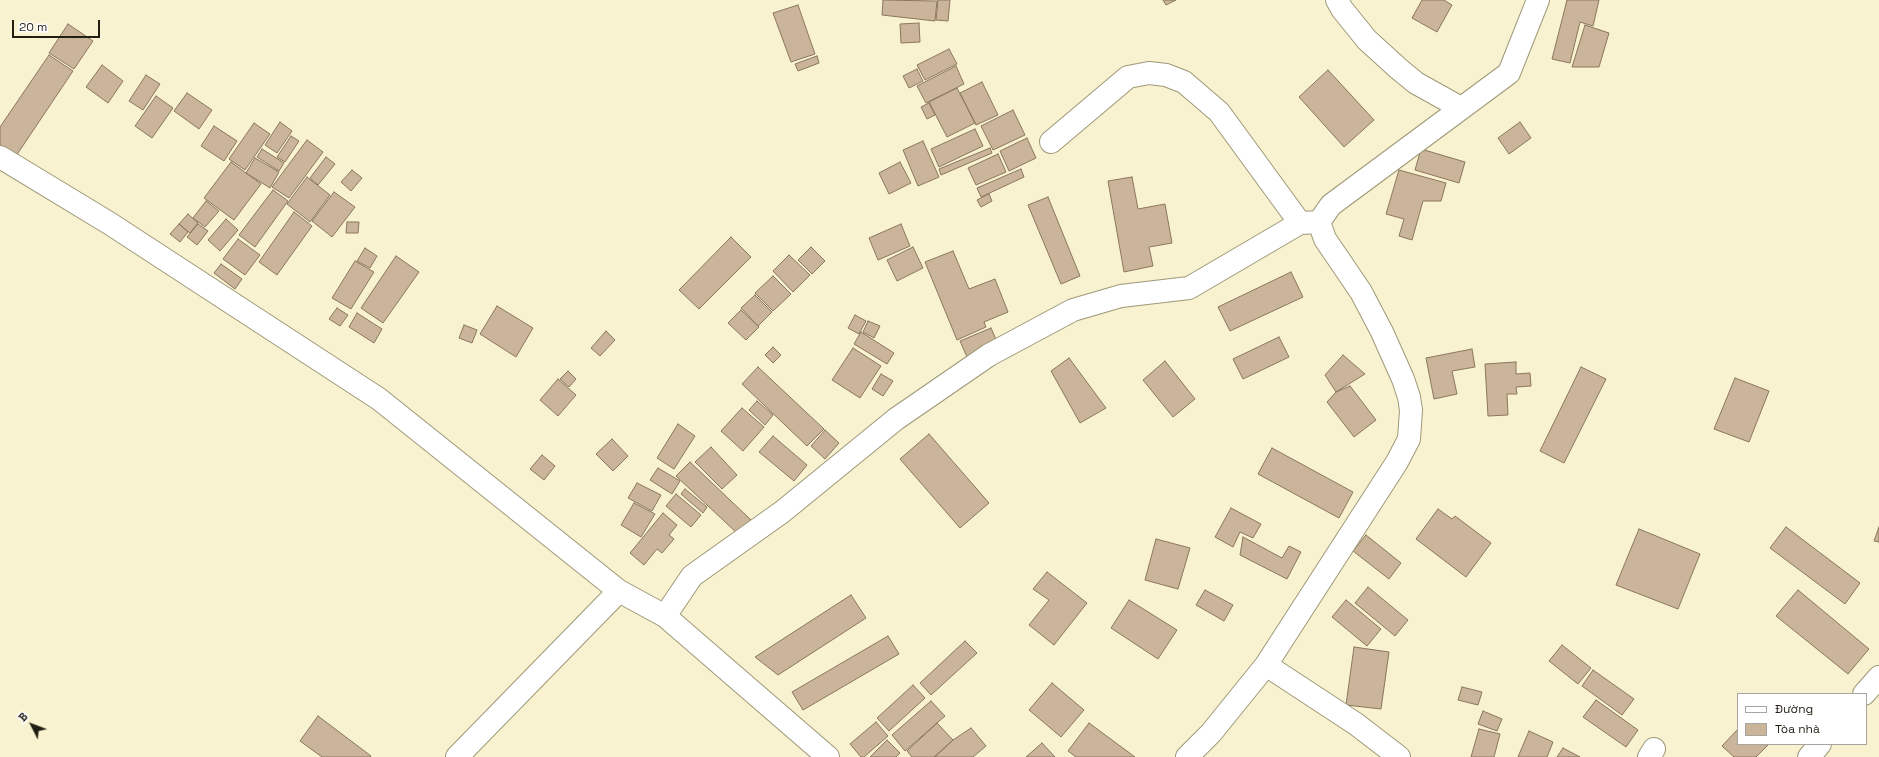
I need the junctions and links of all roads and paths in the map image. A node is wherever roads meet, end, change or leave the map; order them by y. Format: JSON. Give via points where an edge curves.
{"nodes":[{"id":1,"x":1337,"y":0,"type":"edge"},
{"id":2,"x":1538,"y":0,"type":"edge"},
{"id":3,"x":1462,"y":108,"type":"junction"},
{"id":4,"x":1052,"y":142,"type":"dead end"},
{"id":5,"x":0,"y":157,"type":"edge"},
{"id":6,"x":1310,"y":223,"type":"junction"},
{"id":7,"x":619,"y":592,"type":"junction"},
{"id":8,"x":665,"y":616,"type":"junction"},
{"id":9,"x":1266,"y":665,"type":"junction"},
{"id":10,"x":1879,"y":677,"type":"edge"},
{"id":11,"x":1865,"y":693,"type":"edge"},
{"id":12,"x":1819,"y":745,"type":"edge"},
{"id":13,"x":457,"y":757,"type":"edge"},
{"id":14,"x":828,"y":757,"type":"edge"},
{"id":15,"x":1187,"y":757,"type":"edge"},
{"id":16,"x":1399,"y":757,"type":"edge"},
{"id":17,"x":1808,"y":757,"type":"edge"}],
"edges":[{"from":1,"to":3,"type":"street","via":[[1367,40],[1398,69],[1416,83]]},
{"from":2,"to":3,"type":"street","via":[[1509,73]]},
{"from":3,"to":6,"type":"street"},
{"from":4,"to":6,"type":"street","via":[[1128,77],[1166,75],[1184,82],[1220,112]]},
{"from":5,"to":7,"type":"street","via":[[109,224],[379,399]]},
{"from":6,"to":8,"type":"street","via":[[1189,288],[1121,296],[1073,310],[989,355],[896,419],[782,512],[692,576]]},
{"from":6,"to":9,"type":"street","via":[[1325,239],[1361,292],[1382,332],[1409,397],[1411,429],[1409,439],[1397,462]]},
{"from":7,"to":8,"type":"street"},
{"from":7,"to":13,"type":"street"},
{"from":8,"to":14,"type":"street"},
{"from":9,"to":15,"type":"street","via":[[1211,733]]},
{"from":9,"to":16,"type":"street","via":[[1356,724]]},
{"from":10,"to":11,"type":"street"},
{"from":12,"to":17,"type":"street"}]}
